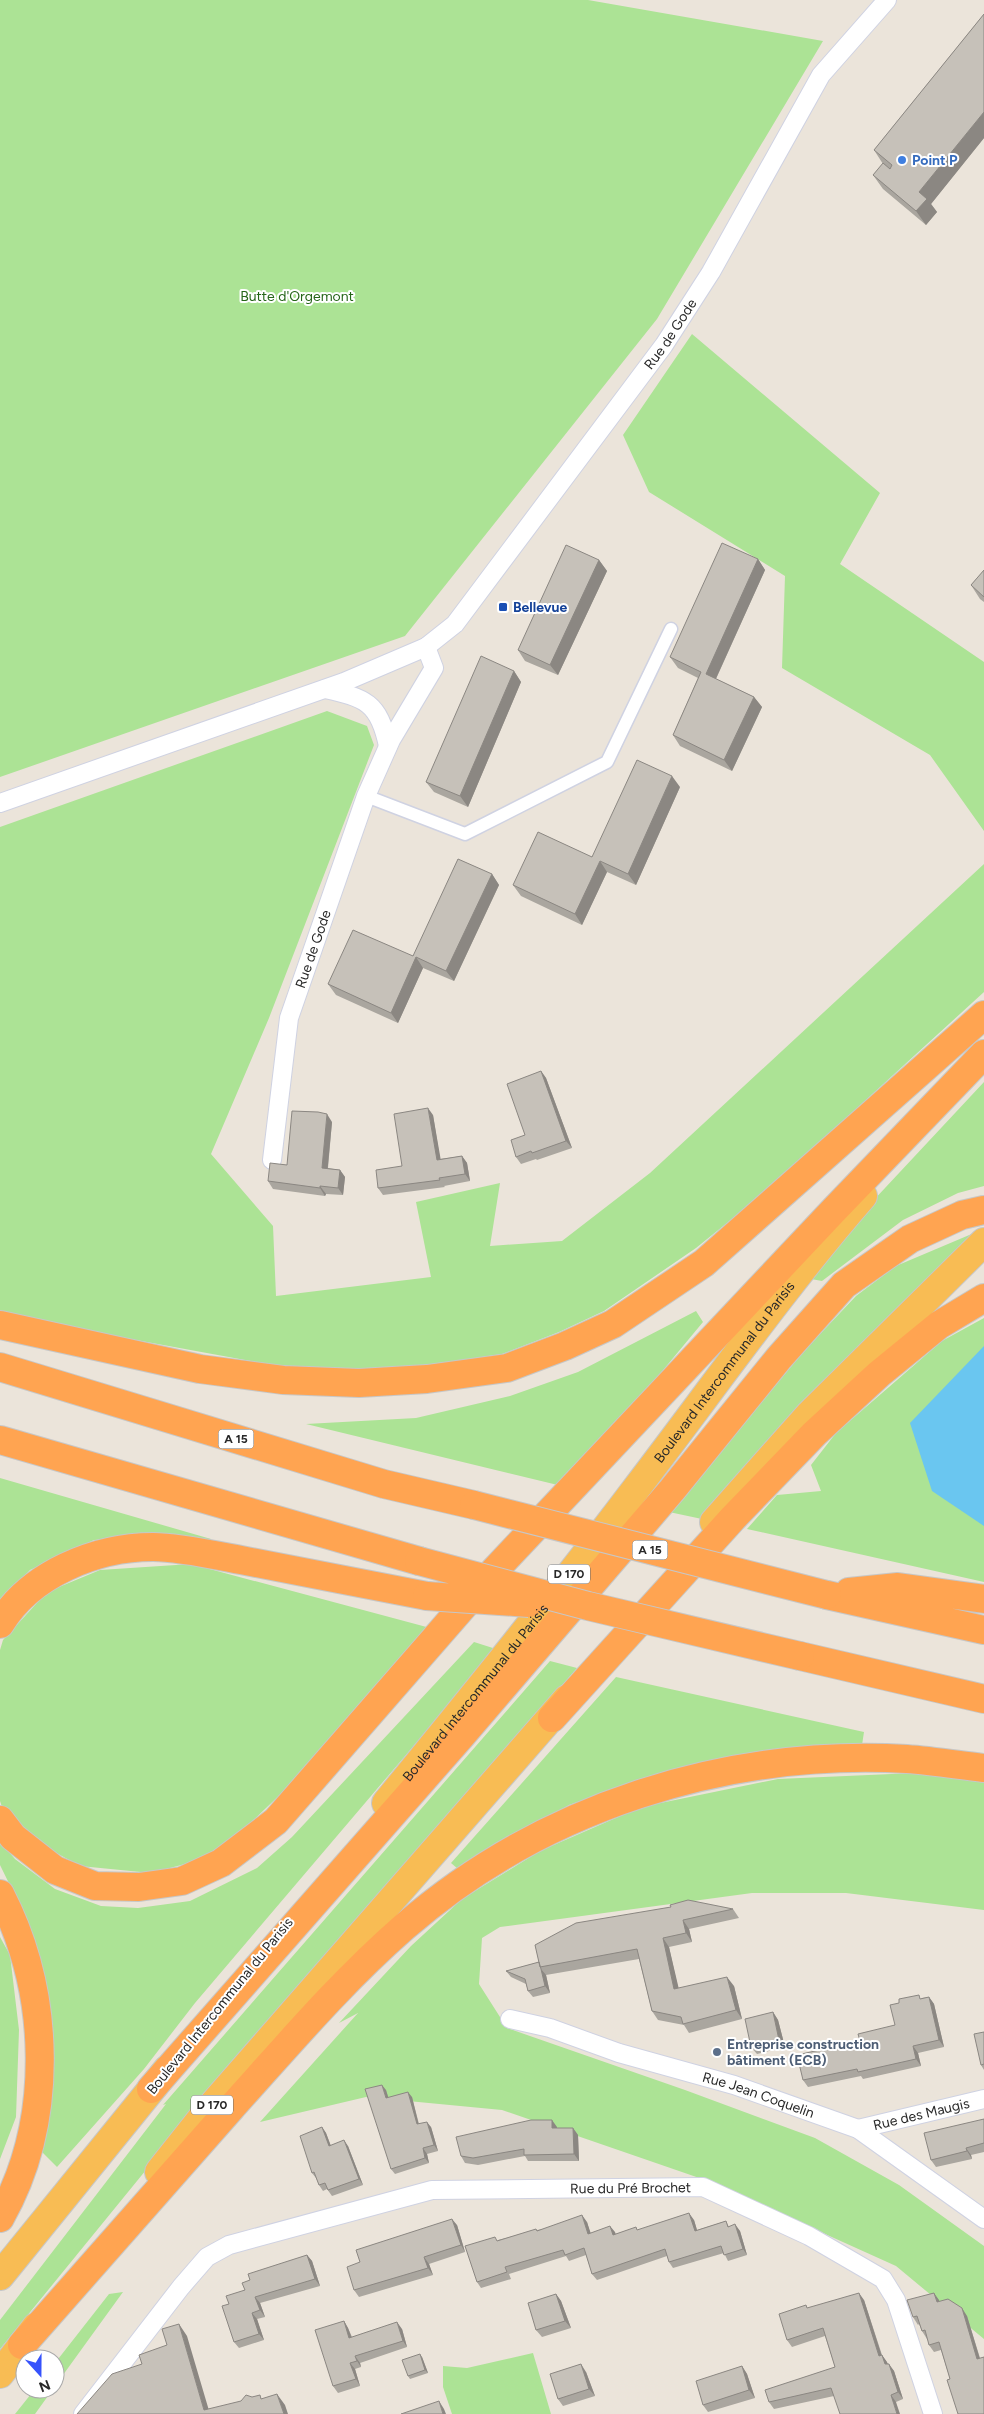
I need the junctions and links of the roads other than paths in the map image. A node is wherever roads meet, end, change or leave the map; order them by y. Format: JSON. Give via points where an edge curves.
{"nodes":[{"id":1,"x":887,"y":0,"type":"edge"},
{"id":2,"x":671,"y":629,"type":"dead end"},
{"id":3,"x":426,"y":647,"type":"junction"},
{"id":4,"x":324,"y":689,"type":"junction"},
{"id":5,"x":388,"y":746,"type":"junction"},
{"id":6,"x":366,"y":796,"type":"junction"},
{"id":7,"x":0,"y":803,"type":"edge"},
{"id":8,"x":984,"y":1015,"type":"edge"},
{"id":9,"x":984,"y":1056,"type":"edge"},
{"id":10,"x":272,"y":1160,"type":"dead end"},
{"id":11,"x":984,"y":1210,"type":"edge"},
{"id":12,"x":984,"y":1242,"type":"edge"},
{"id":13,"x":984,"y":1298,"type":"edge"},
{"id":14,"x":0,"y":1325,"type":"edge"},
{"id":15,"x":0,"y":1367,"type":"edge"},
{"id":16,"x":0,"y":1440,"type":"edge"},
{"id":17,"x":827,"y":1595,"type":"junction"},
{"id":18,"x":984,"y":1599,"type":"edge"},
{"id":19,"x":588,"y":1606,"type":"junction"},
{"id":20,"x":0,"y":1624,"type":"edge"},
{"id":21,"x":984,"y":1630,"type":"edge"},
{"id":22,"x":984,"y":1699,"type":"edge"},
{"id":23,"x":552,"y":1718,"type":"junction"},
{"id":24,"x":984,"y":1768,"type":"edge"},
{"id":25,"x":0,"y":1820,"type":"edge"},
{"id":26,"x":0,"y":1894,"type":"edge"},
{"id":27,"x":510,"y":2019,"type":"dead end"},
{"id":28,"x":151,"y":2089,"type":"junction"},
{"id":29,"x":984,"y":2100,"type":"edge"},
{"id":30,"x":858,"y":2129,"type":"junction"},
{"id":31,"x":0,"y":2218,"type":"edge"},
{"id":32,"x":984,"y":2219,"type":"edge"},
{"id":33,"x":0,"y":2276,"type":"edge"},
{"id":34,"x":22,"y":2345,"type":"junction"},
{"id":35,"x":0,"y":2374,"type":"edge"},
{"id":36,"x":83,"y":2414,"type":"edge"},
{"id":37,"x":933,"y":2414,"type":"edge"}],
"edges":[{"from":1,"to":3,"type":"street","name":"Rue de Gode","via":[[821,75],[711,272],[664,345],[460,617]]},
{"from":2,"to":6,"type":"street","via":[[606,762],[465,834]]},
{"from":3,"to":4,"type":"street","name":"Rue de Gode"},
{"from":3,"to":5,"type":"street","name":"Rue de Gode","via":[[434,668]]},
{"from":4,"to":5,"type":"street","via":[[358,697],[368,703],[383,726]]},
{"from":4,"to":7,"type":"street","name":"Rue de Gode"},
{"from":5,"to":6,"type":"street","name":"Rue de Gode"},
{"from":6,"to":10,"type":"street","name":"Rue de Gode","via":[[289,1018]]},
{"from":8,"to":14,"type":"highway","via":[[704,1263],[613,1324],[507,1368],[427,1379],[359,1383],[283,1380],[200,1368]]},
{"from":9,"to":25,"type":"highway","via":[[834,1210],[494,1571],[276,1821],[220,1863],[182,1881],[139,1887],[95,1886],[55,1870],[13,1836]]},
{"from":9,"to":28,"type":"highway","name":"Boulevard Intercommunal du Parisis","number":"D 170","via":[[850,1211],[486,1680]]},
{"from":11,"to":28,"type":"highway","via":[[962,1215],[910,1239],[844,1285],[462,1735]]},
{"from":12,"to":23,"type":"highway","number":"D 170","via":[[809,1415],[739,1491]]},
{"from":13,"to":23,"type":"highway","via":[[939,1325],[879,1374],[814,1434],[733,1518]]},
{"from":15,"to":17,"type":"highway","number":"A 15","bridge":true,"via":[[384,1484]]},
{"from":16,"to":19,"type":"highway","bridge":true,"via":[[419,1561]]},
{"from":17,"to":18,"type":"highway","via":[[898,1587]]},
{"from":17,"to":21,"type":"highway","number":"A 15"},
{"from":19,"to":20,"type":"highway","bridge":true,"via":[[427,1596],[154,1546],[115,1551],[72,1564],[36,1584]]},
{"from":19,"to":22,"type":"highway","bridge":true},
{"from":23,"to":34,"type":"highway","number":"D 170","via":[[209,2109]]},
{"from":24,"to":34,"type":"highway","via":[[907,1759],[827,1760],[745,1768],[645,1792],[556,1826],[488,1865],[406,1925],[326,2001]]},
{"from":26,"to":31,"type":"highway","via":[[22,1950],[34,1994],[40,2038],[39,2096],[27,2156]]},
{"from":27,"to":30,"type":"street","name":"Rue Jean Coquelin","via":[[550,2028],[619,2053],[734,2085]]},
{"from":28,"to":33,"type":"highway","name":"Boulevard Intercommunal du Parisis","number":"D 170"},
{"from":29,"to":30,"type":"street","name":"Rue des Maugis"},
{"from":30,"to":32,"type":"street","name":"Rue Jean Coquelin"},
{"from":34,"to":35,"type":"highway","number":"D 170"},
{"from":36,"to":37,"type":"street","name":"Rue du Pré Brochet","via":[[181,2287],[207,2257],[229,2245],[432,2190],[703,2186],[809,2236],[883,2279],[896,2300]]}]}
